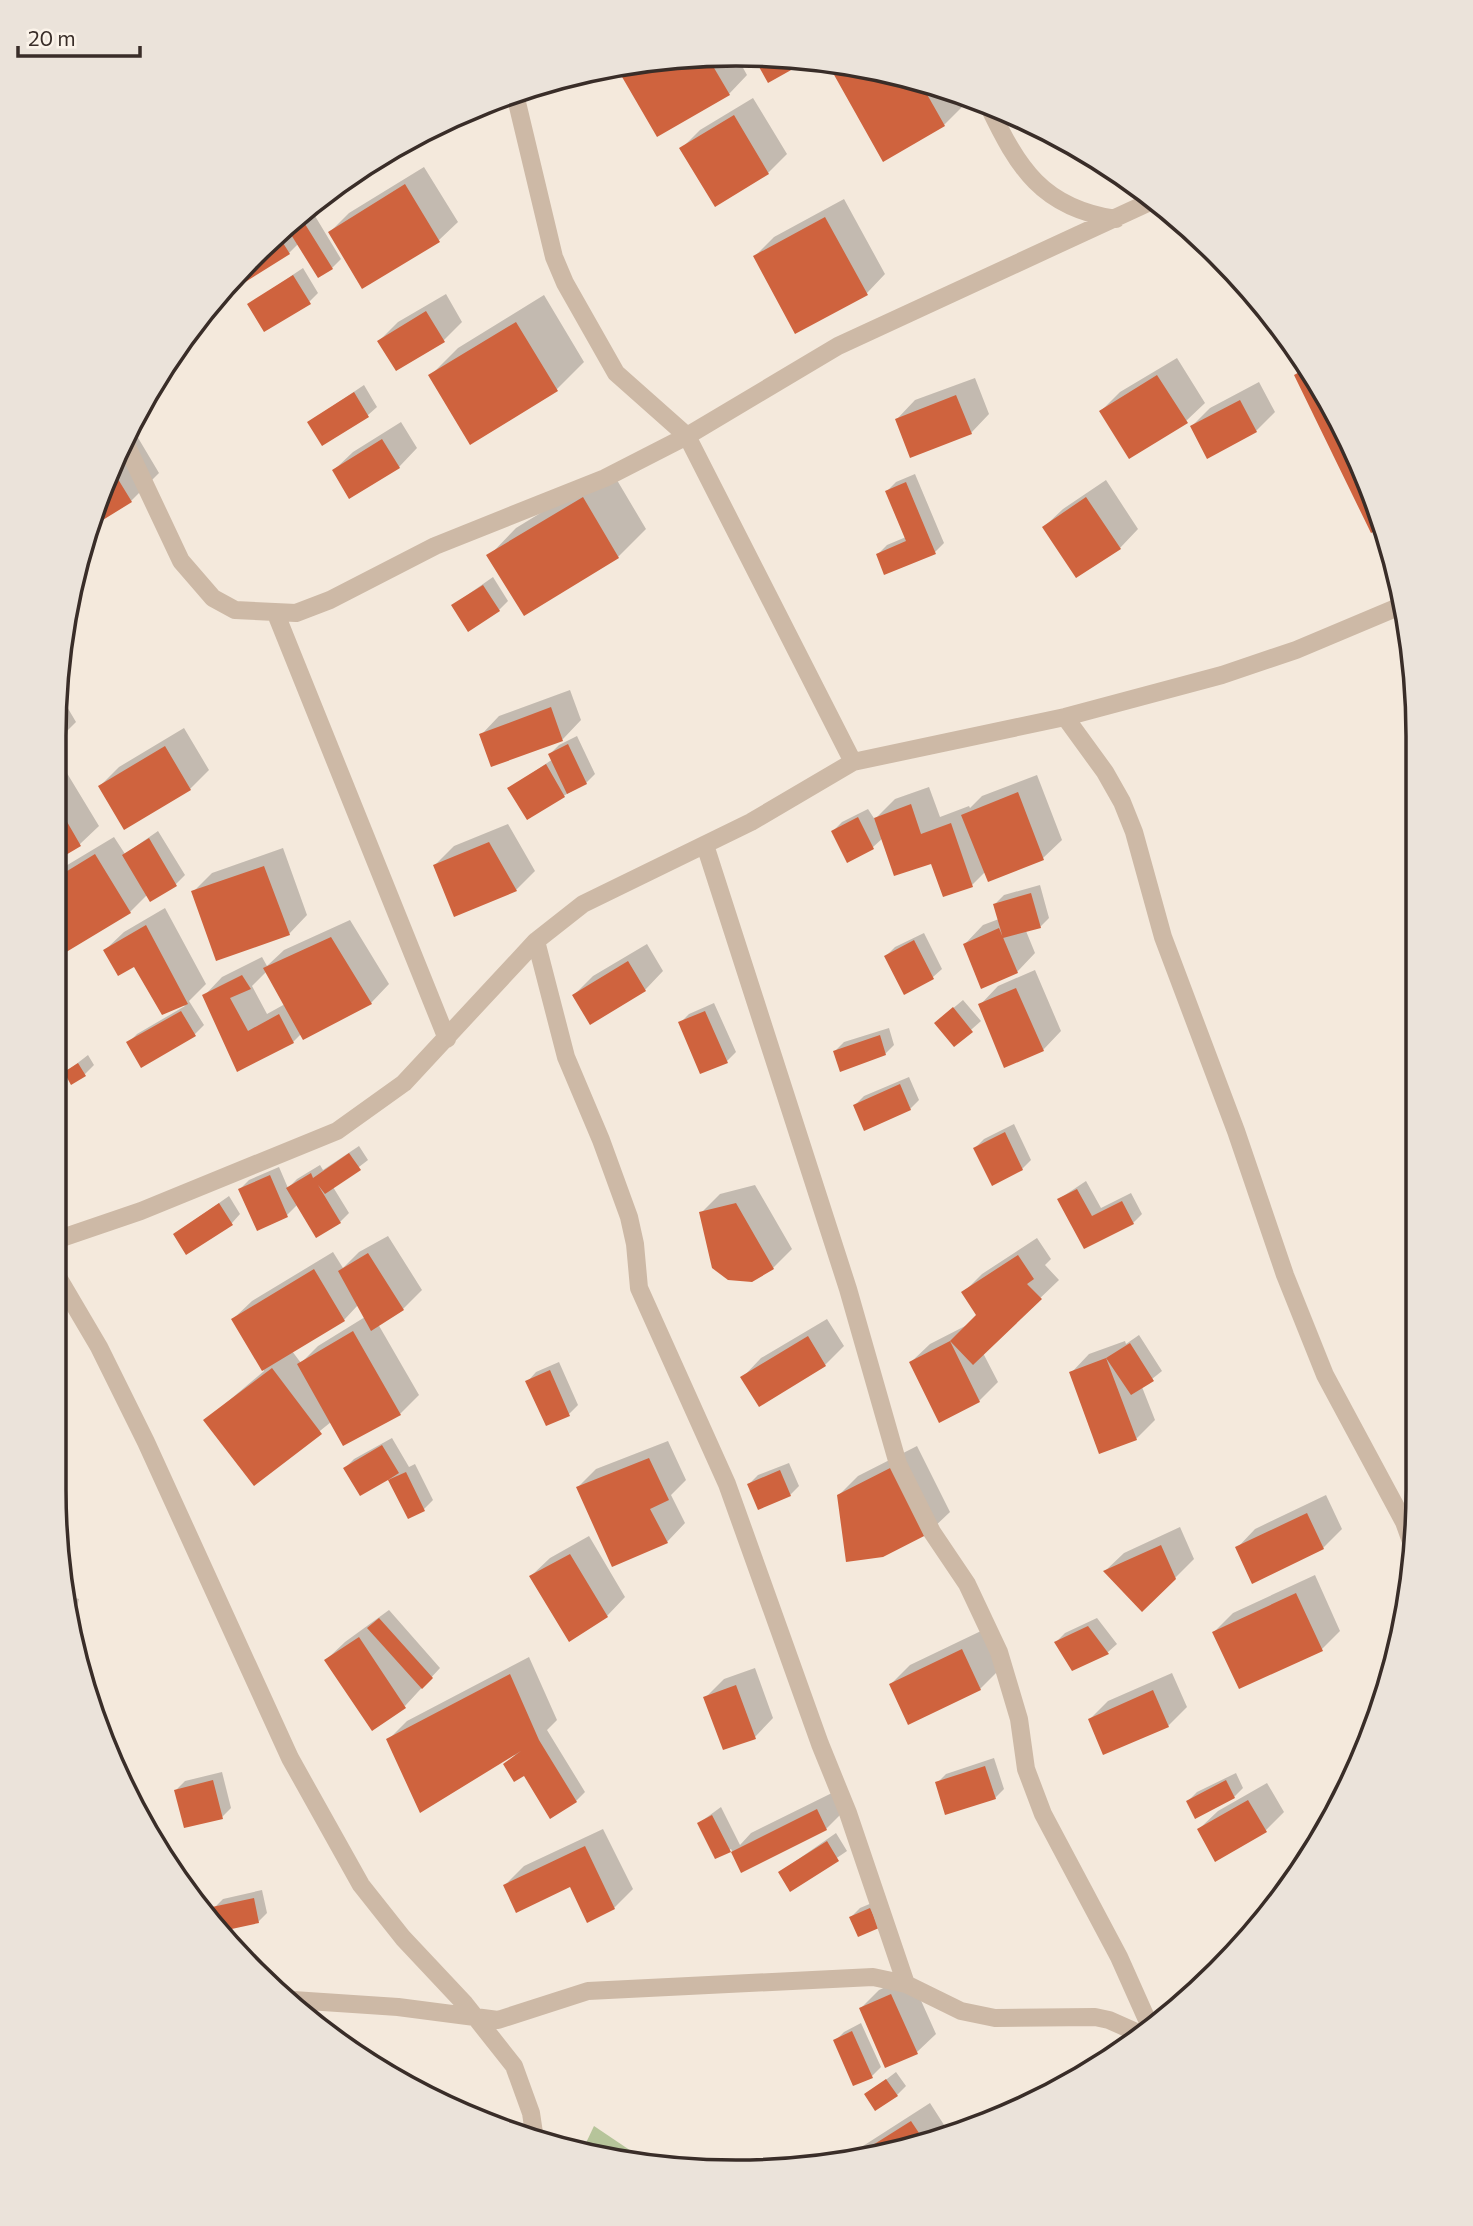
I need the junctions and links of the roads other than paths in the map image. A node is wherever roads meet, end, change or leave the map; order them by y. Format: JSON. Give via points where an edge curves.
{"nodes":[{"id":1,"x":517,"y":103,"type":"edge"},
{"id":2,"x":994,"y":119,"type":"edge"},
{"id":3,"x":1144,"y":205,"type":"edge"},
{"id":4,"x":1117,"y":219,"type":"junction"},
{"id":5,"x":687,"y":436,"type":"junction"},
{"id":6,"x":130,"y":452,"type":"edge"},
{"id":7,"x":1394,"y":608,"type":"edge"},
{"id":8,"x":276,"y":614,"type":"junction"},
{"id":9,"x":1065,"y":717,"type":"junction"},
{"id":10,"x":853,"y":762,"type":"junction"},
{"id":11,"x":705,"y":845,"type":"junction"},
{"id":12,"x":536,"y":941,"type":"junction"},
{"id":13,"x":447,"y":1039,"type":"junction"},
{"id":14,"x":66,"y":1237,"type":"edge"},
{"id":15,"x":66,"y":1291,"type":"edge"},
{"id":16,"x":1405,"y":1525,"type":"edge"},
{"id":17,"x":906,"y":1984,"type":"junction"},
{"id":18,"x":304,"y":2001,"type":"edge"},
{"id":19,"x":475,"y":2017,"type":"junction"},
{"id":20,"x":1146,"y":2019,"type":"edge"},
{"id":21,"x":1132,"y":2030,"type":"edge"},
{"id":22,"x":533,"y":2128,"type":"edge"}],
"edges":[{"from":1,"to":5,"type":"street","via":[[554,257],[565,283],[616,373]]},
{"from":2,"to":4,"type":"street","via":[[1038,187],[1087,214]]},
{"from":3,"to":4,"type":"street"},
{"from":4,"to":5,"type":"street","via":[[838,346]]},
{"from":5,"to":8,"type":"street","via":[[605,478],[435,546],[330,600],[296,613]]},
{"from":5,"to":10,"type":"street"},
{"from":6,"to":8,"type":"street","via":[[169,537],[194,578],[224,606]]},
{"from":7,"to":9,"type":"street","via":[[1271,658]]},
{"from":8,"to":13,"type":"street"},
{"from":9,"to":10,"type":"street"},
{"from":9,"to":16,"type":"street","via":[[1122,802],[1163,937],[1285,1275],[1325,1375]]},
{"from":10,"to":11,"type":"street"},
{"from":11,"to":12,"type":"street","via":[[583,904]]},
{"from":11,"to":20,"type":"street","via":[[848,1289],[898,1464],[932,1532],[967,1584],[999,1652],[1014,1700],[1026,1769],[1043,1814]]},
{"from":12,"to":13,"type":"street"},
{"from":12,"to":17,"type":"street","via":[[566,1057],[629,1217],[639,1288],[727,1484]]},
{"from":13,"to":14,"type":"street","via":[[404,1083],[337,1131]]},
{"from":15,"to":19,"type":"street","via":[[146,1442],[290,1758],[361,1885]]},
{"from":17,"to":19,"type":"street","via":[[873,1977],[588,1991],[559,1997],[505,2019]]},
{"from":17,"to":21,"type":"street","via":[[972,2014],[1095,2017]]},
{"from":18,"to":19,"type":"street"},
{"from":19,"to":22,"type":"street","via":[[514,2066]]}]}
